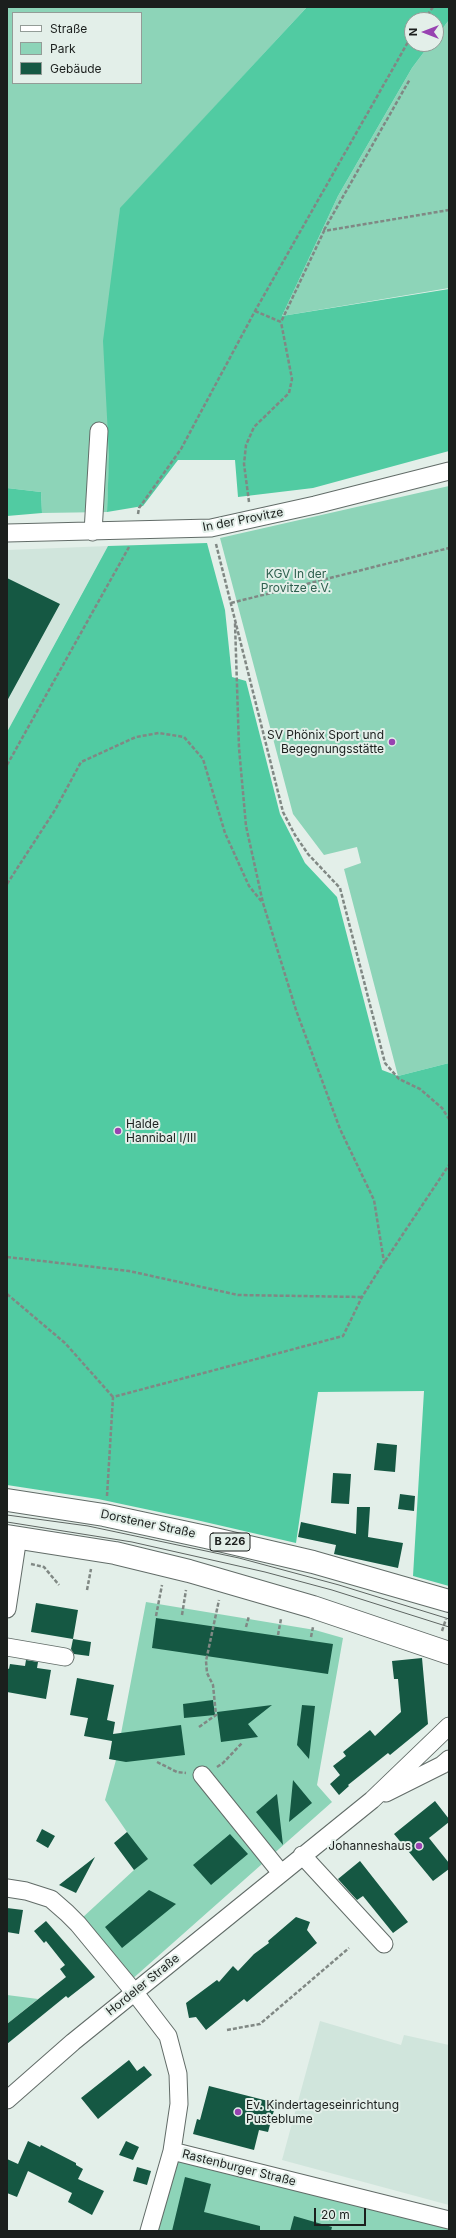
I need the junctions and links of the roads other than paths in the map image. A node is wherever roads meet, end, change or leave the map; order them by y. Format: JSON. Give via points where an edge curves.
{"nodes":[{"id":1,"x":99,"y":431,"type":"dead end"},
{"id":2,"x":449,"y":471,"type":"edge"},
{"id":3,"x":93,"y":532,"type":"junction"},
{"id":4,"x":7,"y":533,"type":"edge"},
{"id":5,"x":7,"y":1500,"type":"edge"},
{"id":6,"x":12,"y":1537,"type":"edge"},
{"id":7,"x":449,"y":1601,"type":"edge"},
{"id":8,"x":7,"y":1609,"type":"edge"},
{"id":9,"x":7,"y":1647,"type":"edge"},
{"id":10,"x":445,"y":1656,"type":"edge"},
{"id":11,"x":65,"y":1657,"type":"dead end"},
{"id":12,"x":449,"y":1726,"type":"edge"},
{"id":13,"x":449,"y":1759,"type":"edge"},
{"id":14,"x":202,"y":1775,"type":"road end"},
{"id":15,"x":372,"y":1800,"type":"junction"},
{"id":16,"x":302,"y":1856,"type":"junction"},
{"id":17,"x":280,"y":1873,"type":"junction"},
{"id":18,"x":7,"y":1888,"type":"edge"},
{"id":19,"x":384,"y":1944,"type":"dead end"},
{"id":20,"x":135,"y":1993,"type":"junction"},
{"id":21,"x":7,"y":2100,"type":"edge"},
{"id":22,"x":172,"y":2151,"type":"junction"},
{"id":23,"x":449,"y":2220,"type":"edge"},
{"id":24,"x":149,"y":2231,"type":"edge"}],
"edges":[{"from":1,"to":3,"type":"street"},
{"from":2,"to":3,"type":"street","name":"In der Provitze","via":[[211,528]]},
{"from":3,"to":4,"type":"street","name":"In der Provitze"},
{"from":5,"to":7,"type":"main road","name":"Dorstener Straße","number":"B 226","via":[[104,1515],[305,1561]]},
{"from":6,"to":8,"type":"street","via":[[15,1563]]},
{"from":6,"to":10,"type":"main road","via":[[108,1552],[189,1571],[313,1607]]},
{"from":9,"to":11,"type":"street"},
{"from":12,"to":15,"type":"street","name":"Hordeler Straße"},
{"from":13,"to":15,"type":"street","name":"Hordeler Straße","via":[[442,1765]]},
{"from":14,"to":17,"type":"street"},
{"from":15,"to":16,"type":"street","name":"Hordeler Straße"},
{"from":16,"to":17,"type":"street","name":"Hordeler Straße"},
{"from":16,"to":19,"type":"street"},
{"from":17,"to":20,"type":"street","name":"Hordeler Straße"},
{"from":18,"to":20,"type":"street","name":"Rastenburger Straße","via":[[51,1899],[78,1924]]},
{"from":20,"to":21,"type":"street","name":"Hordeler Straße","via":[[73,2042]]},
{"from":20,"to":22,"type":"street","name":"Rastenburger Straße","via":[[168,2036],[178,2074],[179,2104]]},
{"from":22,"to":23,"type":"street","name":"Rastenburger Straße"},
{"from":22,"to":24,"type":"street"}]}
